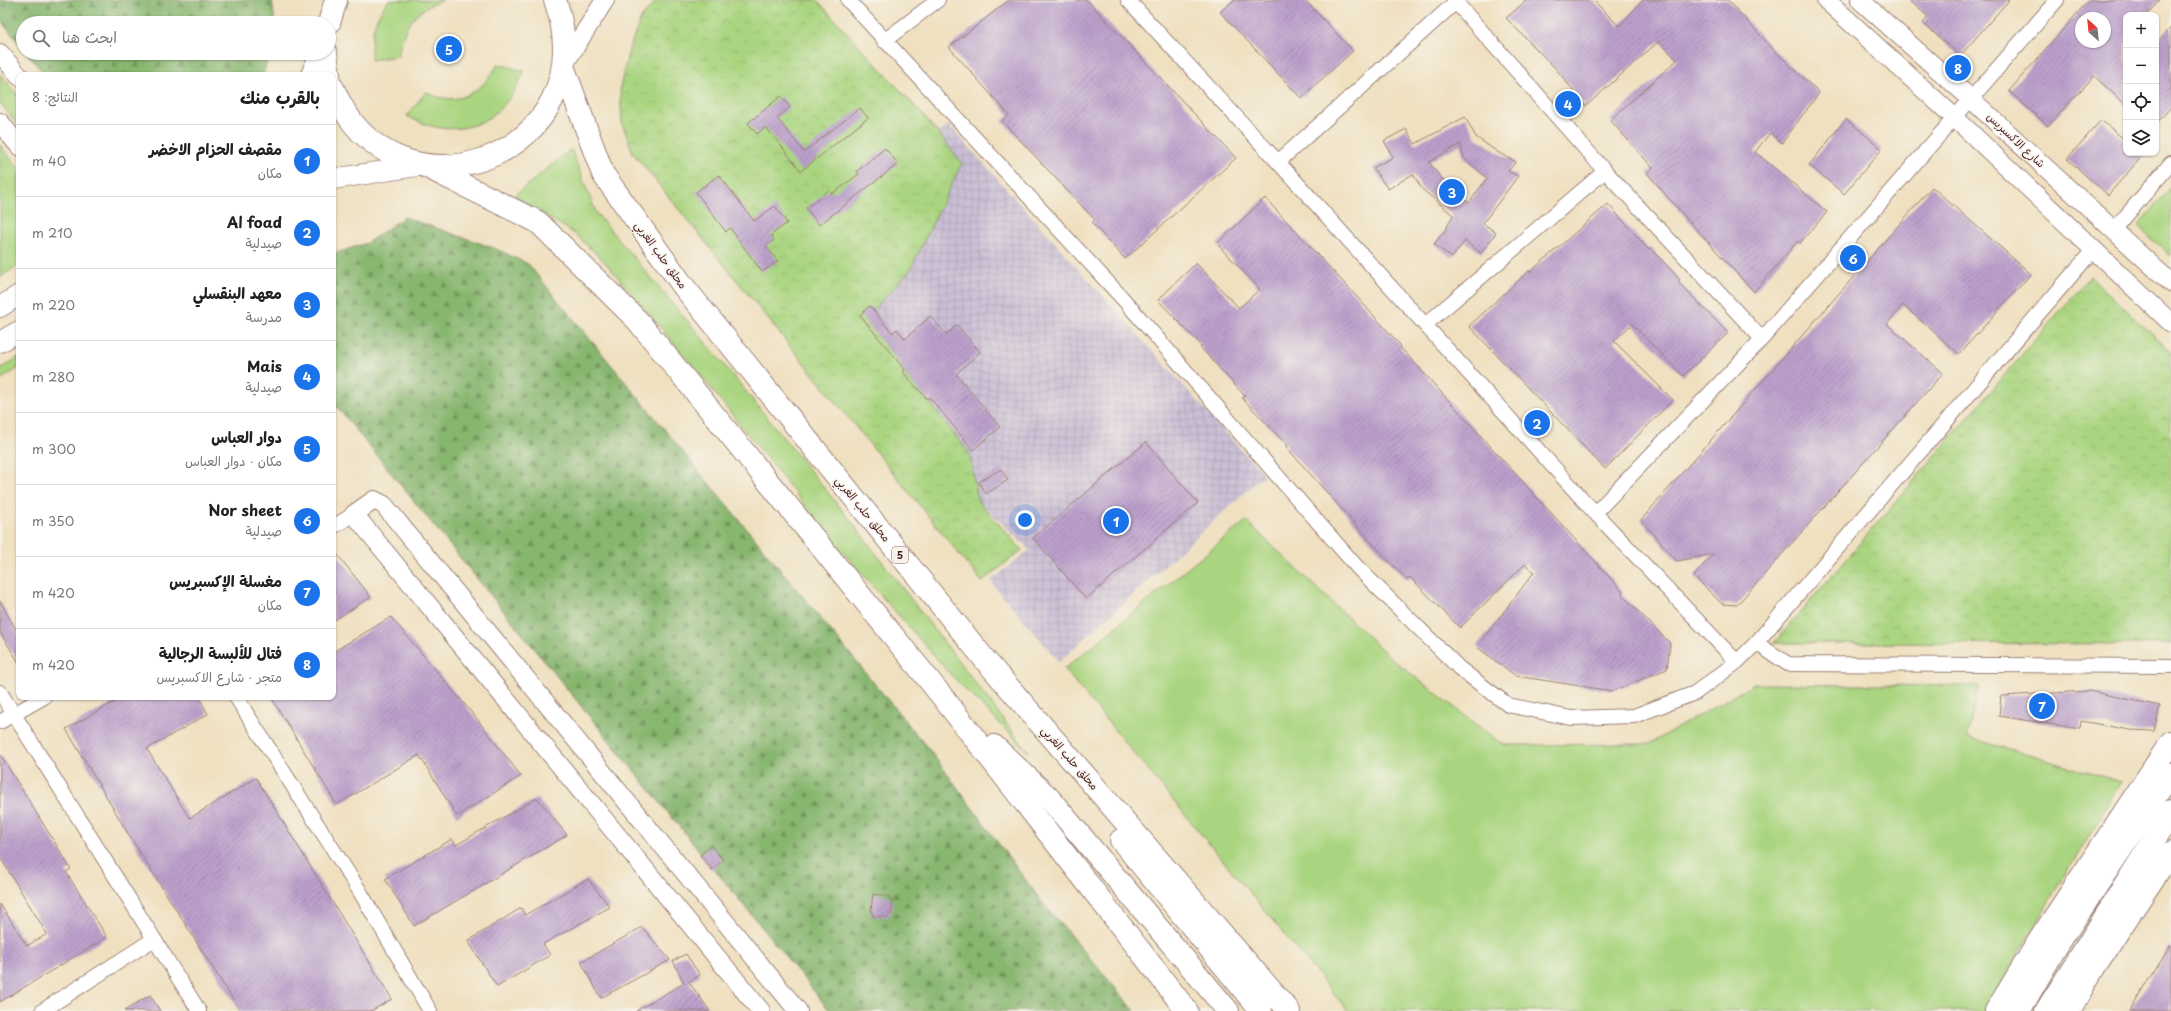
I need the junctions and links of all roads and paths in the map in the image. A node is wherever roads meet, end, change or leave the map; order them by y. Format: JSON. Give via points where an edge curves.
{"nodes":[{"id":1,"x":319,"y":0,"type":"edge"},
{"id":2,"x":336,"y":0,"type":"edge"},
{"id":3,"x":555,"y":0,"type":"edge"},
{"id":4,"x":605,"y":0,"type":"edge"},
{"id":5,"x":848,"y":0,"type":"edge"},
{"id":6,"x":938,"y":0,"type":"edge"},
{"id":7,"x":1128,"y":0,"type":"edge"},
{"id":8,"x":1826,"y":0,"type":"edge"},
{"id":9,"x":1860,"y":0,"type":"edge"},
{"id":10,"x":2057,"y":0,"type":"edge"},
{"id":11,"x":1456,"y":1,"type":"edge"},
{"id":12,"x":322,"y":16,"type":"edge"},
{"id":13,"x":331,"y":16,"type":"edge"},
{"id":14,"x":884,"y":41,"type":"junction"},
{"id":15,"x":0,"y":53,"type":"edge"},
{"id":16,"x":317,"y":60,"type":"edge"},
{"id":17,"x":327,"y":60,"type":"edge"},
{"id":18,"x":563,"y":66,"type":"junction"},
{"id":19,"x":16,"y":72,"type":"edge"},
{"id":20,"x":311,"y":72,"type":"edge"},
{"id":21,"x":329,"y":72,"type":"edge"},
{"id":22,"x":336,"y":95,"type":"edge"},
{"id":23,"x":1971,"y":99,"type":"junction"},
{"id":24,"x":1955,"y":118,"type":"junction"},
{"id":25,"x":0,"y":122,"type":"edge"},
{"id":26,"x":16,"y":142,"type":"edge"},
{"id":27,"x":1278,"y":162,"type":"junction"},
{"id":28,"x":2171,"y":164,"type":"edge"},
{"id":29,"x":423,"y":165,"type":"junction"},
{"id":30,"x":1605,"y":171,"type":"junction"},
{"id":31,"x":336,"y":179,"type":"edge"},
{"id":32,"x":2114,"y":230,"type":"junction"},
{"id":33,"x":2094,"y":249,"type":"junction"},
{"id":34,"x":2171,"y":283,"type":"edge"},
{"id":35,"x":16,"y":297,"type":"edge"},
{"id":36,"x":0,"y":307,"type":"edge"},
{"id":37,"x":2171,"y":323,"type":"edge"},
{"id":38,"x":1425,"y":325,"type":"junction"},
{"id":39,"x":16,"y":332,"type":"edge"},
{"id":40,"x":1762,"y":339,"type":"junction"},
{"id":41,"x":0,"y":342,"type":"edge"},
{"id":42,"x":1595,"y":513,"type":"junction"},
{"id":43,"x":354,"y":514,"type":"junction"},
{"id":44,"x":336,"y":525,"type":"edge"},
{"id":45,"x":1756,"y":643,"type":"junction"},
{"id":46,"x":986,"y":661,"type":"junction"},
{"id":47,"x":1737,"y":662,"type":"junction"},
{"id":48,"x":2171,"y":666,"type":"edge"},
{"id":49,"x":0,"y":692,"type":"edge"},
{"id":50,"x":941,"y":695,"type":"junction"},
{"id":51,"x":39,"y":700,"type":"edge"},
{"id":52,"x":238,"y":700,"type":"edge"},
{"id":53,"x":14,"y":714,"type":"junction"},
{"id":54,"x":0,"y":722,"type":"edge"},
{"id":55,"x":2171,"y":742,"type":"edge"},
{"id":56,"x":2171,"y":774,"type":"edge"},
{"id":57,"x":2171,"y":812,"type":"edge"},
{"id":58,"x":2171,"y":852,"type":"edge"},
{"id":59,"x":154,"y":939,"type":"junction"},
{"id":60,"x":2048,"y":943,"type":"junction"},
{"id":61,"x":2085,"y":965,"type":"junction"},
{"id":62,"x":42,"y":1011,"type":"edge"},
{"id":63,"x":199,"y":1011,"type":"edge"},
{"id":64,"x":430,"y":1011,"type":"edge"},
{"id":65,"x":761,"y":1011,"type":"edge"},
{"id":66,"x":798,"y":1011,"type":"edge"},
{"id":67,"x":1187,"y":1011,"type":"edge"},
{"id":68,"x":1228,"y":1011,"type":"edge"},
{"id":69,"x":1261,"y":1011,"type":"edge"},
{"id":70,"x":1289,"y":1011,"type":"edge"},
{"id":71,"x":1996,"y":1011,"type":"edge"},
{"id":72,"x":2018,"y":1011,"type":"edge"},
{"id":73,"x":2046,"y":1011,"type":"edge"},
{"id":74,"x":2069,"y":1011,"type":"edge"}],
"edges":[{"from":1,"to":12,"type":"main road"},
{"from":2,"to":13,"type":"main road"},
{"from":3,"to":18,"type":"main road","via":[[565,42]]},
{"from":4,"to":18,"type":"street"},
{"from":5,"to":14,"type":"street"},
{"from":6,"to":14,"type":"street"},
{"from":7,"to":27,"type":"street"},
{"from":8,"to":24,"type":"street"},
{"from":9,"to":23,"type":"street","name":"شارع الاكسبريس"},
{"from":10,"to":23,"type":"street"},
{"from":11,"to":27,"type":"street"},
{"from":11,"to":30,"type":"street"},
{"from":14,"to":47,"type":"street","via":[[1124,300],[1357,567],[1459,668],[1508,705],[1571,718],[1634,716],[1695,693]]},
{"from":15,"to":19,"type":"street"},
{"from":16,"to":20,"type":"main road"},
{"from":17,"to":21,"type":"main road"},
{"from":18,"to":29,"type":"main road","via":[[557,89],[546,110],[532,129],[514,145],[493,157],[470,164]]},
{"from":18,"to":46,"type":"main road","name":"محلق حلب الغربي","number":"5","via":[[603,174],[684,287]]},
{"from":22,"to":29,"type":"main road","via":[[351,121],[365,136],[402,159]]},
{"from":23,"to":24,"type":"street"},
{"from":23,"to":32,"type":"street","name":"شارع الاكسبريس"},
{"from":24,"to":33,"type":"street"},
{"from":24,"to":40,"type":"street"},
{"from":25,"to":26,"type":"street"},
{"from":27,"to":38,"type":"street"},
{"from":28,"to":32,"type":"street"},
{"from":29,"to":31,"type":"main road"},
{"from":29,"to":50,"type":"main road","via":[[538,222],[638,321]]},
{"from":30,"to":38,"type":"street"},
{"from":30,"to":40,"type":"street"},
{"from":32,"to":34,"type":"street","name":"شارع الاكسبريس"},
{"from":33,"to":37,"type":"street"},
{"from":33,"to":45,"type":"street"},
{"from":35,"to":36,"type":"main road"},
{"from":38,"to":42,"type":"street"},
{"from":39,"to":41,"type":"main road"},
{"from":40,"to":42,"type":"street"},
{"from":42,"to":47,"type":"street"},
{"from":43,"to":44,"type":"street"},
{"from":43,"to":65,"type":"street"},
{"from":43,"to":66,"type":"street","via":[[374,500],[384,504]]},
{"from":45,"to":47,"type":"street"},
{"from":45,"to":48,"type":"street","via":[[1788,664]]},
{"from":46,"to":69,"type":"main road","via":[[1074,782]]},
{"from":46,"to":70,"type":"main road","name":"محلق حلب الغربي","number":"5"},
{"from":49,"to":53,"type":"street"},
{"from":50,"to":67,"type":"main road"},
{"from":50,"to":68,"type":"main road","via":[[1049,798]]},
{"from":51,"to":53,"type":"street"},
{"from":52,"to":64,"type":"street","via":[[359,890]]},
{"from":53,"to":54,"type":"street"},
{"from":53,"to":59,"type":"street"},
{"from":55,"to":60,"type":"main road"},
{"from":56,"to":60,"type":"main road"},
{"from":57,"to":61,"type":"main road"},
{"from":58,"to":61,"type":"main road"},
{"from":59,"to":62,"type":"street"},
{"from":59,"to":63,"type":"street"},
{"from":60,"to":71,"type":"main road"},
{"from":60,"to":72,"type":"main road"},
{"from":61,"to":73,"type":"main road"},
{"from":61,"to":74,"type":"main road"}]}
